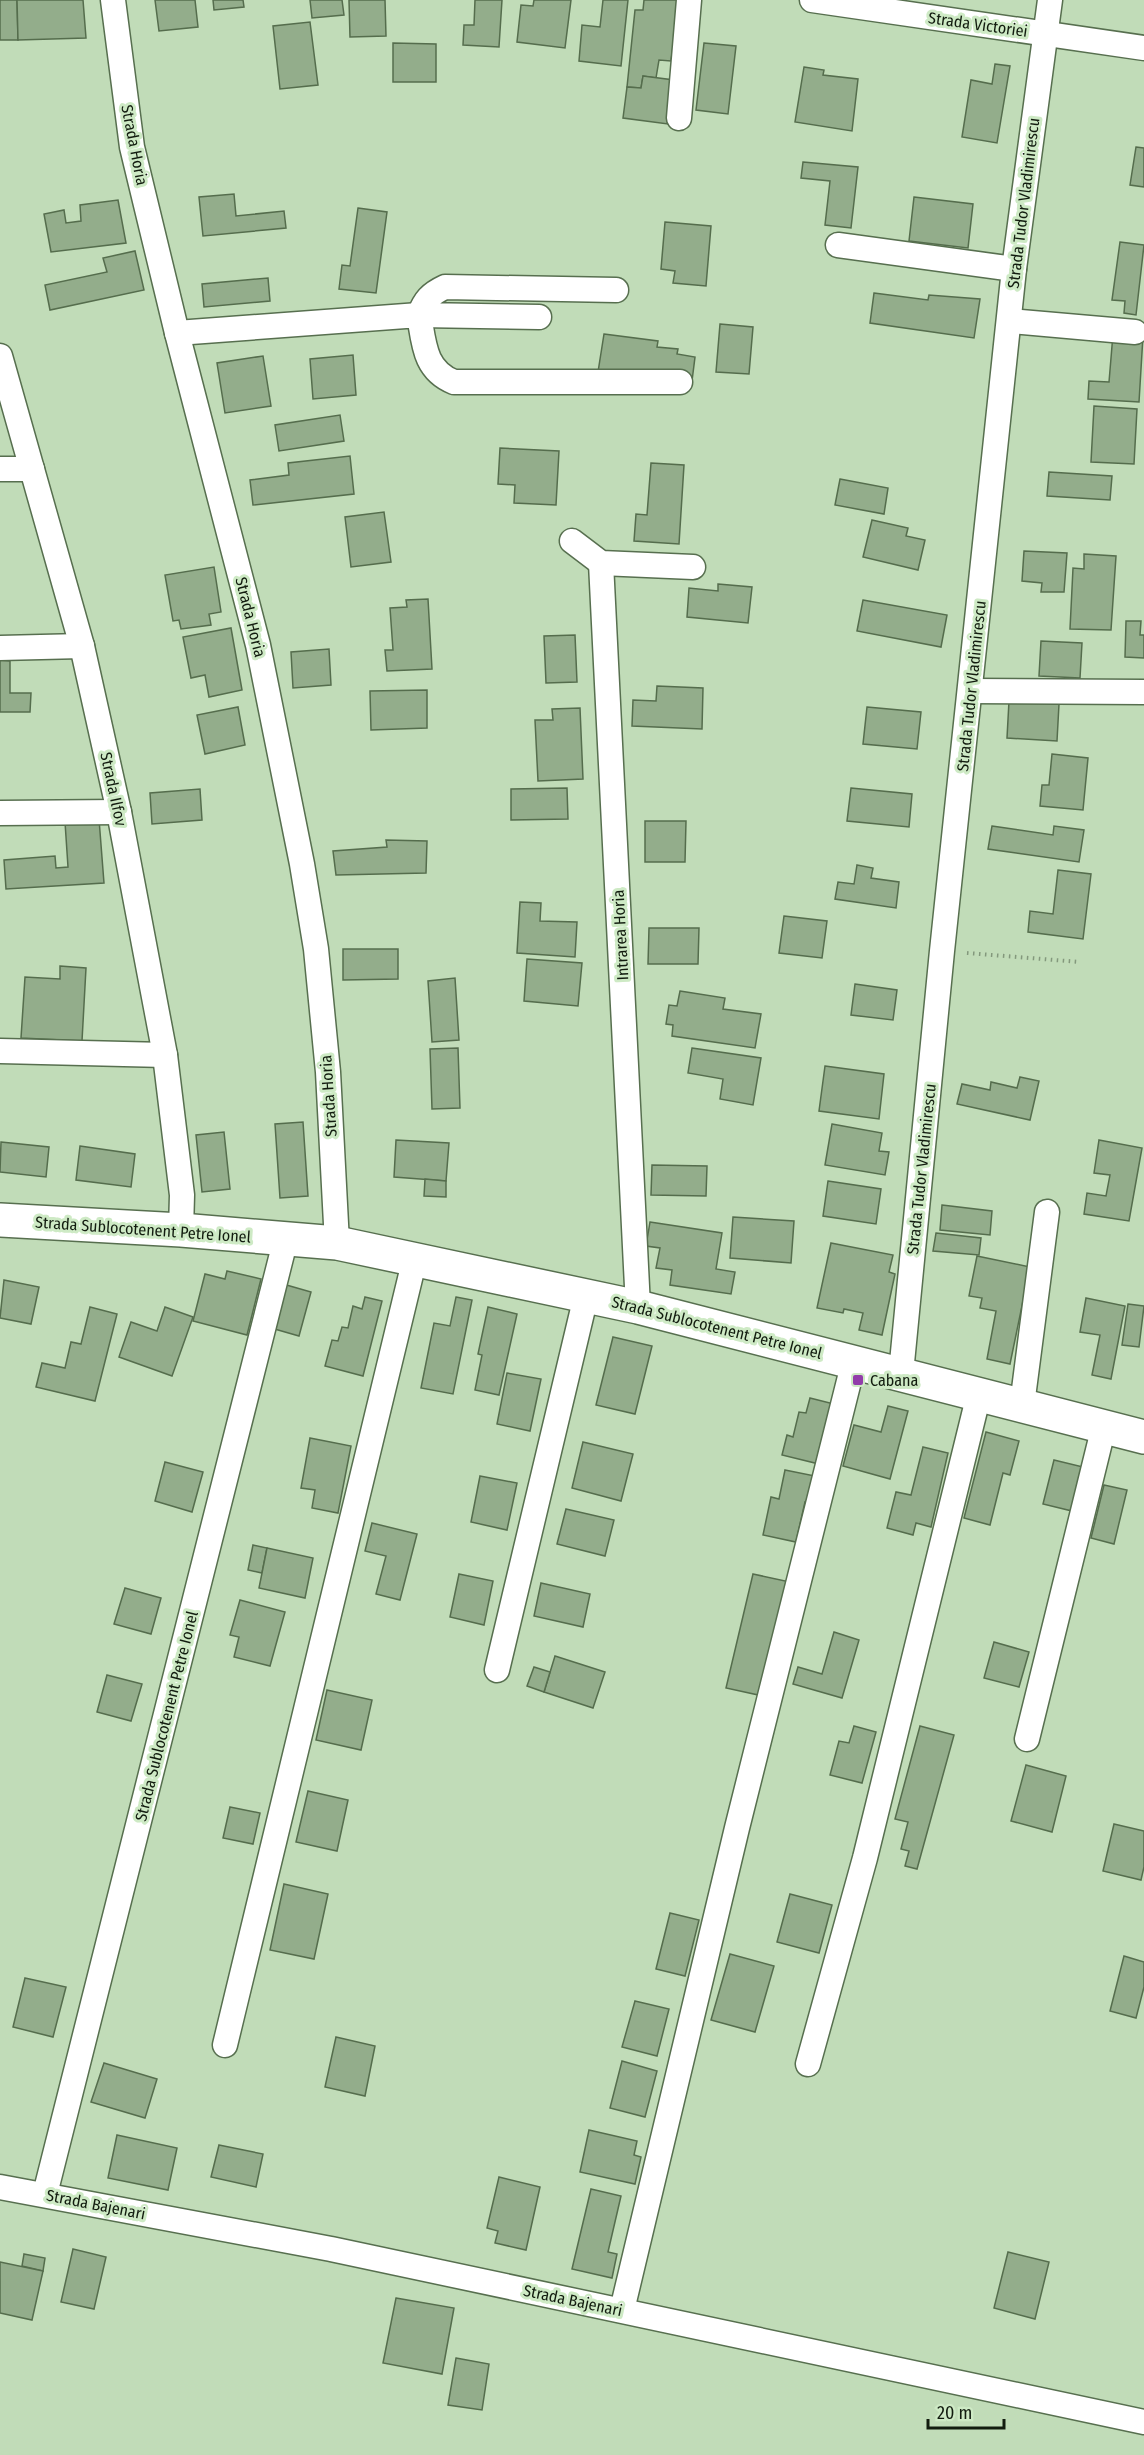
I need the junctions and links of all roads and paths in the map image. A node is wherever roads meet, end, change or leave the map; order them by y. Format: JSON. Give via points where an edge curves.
{"nodes":[{"id":1,"x":113,"y":0,"type":"edge"},
{"id":2,"x":689,"y":0,"type":"edge"},
{"id":3,"x":812,"y":0,"type":"edge"},
{"id":4,"x":1050,"y":0,"type":"edge"},
{"id":5,"x":1044,"y":34,"type":"junction"},
{"id":6,"x":1144,"y":48,"type":"edge"},
{"id":7,"x":679,"y":118,"type":"dead end"},
{"id":8,"x":838,"y":245,"type":"dead end"},
{"id":9,"x":1014,"y":269,"type":"junction"},
{"id":10,"x":616,"y":290,"type":"dead end"},
{"id":11,"x":419,"y":315,"type":"junction"},
{"id":12,"x":539,"y":316,"type":"dead end"},
{"id":13,"x":1010,"y":321,"type":"junction"},
{"id":14,"x":1135,"y":332,"type":"dead end"},
{"id":15,"x":177,"y":333,"type":"junction"},
{"id":16,"x":0,"y":356,"type":"edge"},
{"id":17,"x":680,"y":381,"type":"dead end"},
{"id":18,"x":0,"y":469,"type":"edge"},
{"id":19,"x":32,"y":469,"type":"junction"},
{"id":20,"x":572,"y":541,"type":"dead end"},
{"id":21,"x":601,"y":563,"type":"junction"},
{"id":22,"x":693,"y":567,"type":"dead end"},
{"id":23,"x":82,"y":646,"type":"junction"},
{"id":24,"x":0,"y":648,"type":"edge"},
{"id":25,"x":970,"y":691,"type":"junction"},
{"id":26,"x":1144,"y":693,"type":"edge"},
{"id":27,"x":119,"y":812,"type":"junction"},
{"id":28,"x":0,"y":813,"type":"edge"},
{"id":29,"x":942,"y":951,"type":"junction"},
{"id":30,"x":1080,"y":962,"type":"dead end"},
{"id":31,"x":0,"y":1051,"type":"edge"},
{"id":32,"x":165,"y":1055,"type":"junction"},
{"id":33,"x":1047,"y":1212,"type":"dead end"},
{"id":34,"x":0,"y":1220,"type":"edge"},
{"id":35,"x":182,"y":1230,"type":"junction"},
{"id":36,"x":286,"y":1238,"type":"junction"},
{"id":37,"x":337,"y":1243,"type":"junction"},
{"id":38,"x":415,"y":1258,"type":"junction"},
{"id":39,"x":586,"y":1296,"type":"junction"},
{"id":40,"x":638,"y":1307,"type":"junction"},
{"id":41,"x":854,"y":1361,"type":"junction"},
{"id":42,"x":901,"y":1373,"type":"junction"},
{"id":43,"x":979,"y":1394,"type":"junction"},
{"id":44,"x":1022,"y":1405,"type":"junction"},
{"id":45,"x":1104,"y":1426,"type":"junction"},
{"id":46,"x":1144,"y":1437,"type":"edge"},
{"id":47,"x":497,"y":1670,"type":"dead end"},
{"id":48,"x":1027,"y":1739,"type":"dead end"},
{"id":49,"x":225,"y":2045,"type":"dead end"},
{"id":50,"x":808,"y":2064,"type":"dead end"},
{"id":51,"x":0,"y":2187,"type":"edge"},
{"id":52,"x":45,"y":2194,"type":"junction"},
{"id":53,"x":622,"y":2310,"type":"junction"},
{"id":54,"x":1144,"y":2422,"type":"edge"}],
"edges":[{"from":1,"to":15,"type":"street","name":"Strada Horia","via":[[132,147]]},
{"from":2,"to":7,"type":"street"},
{"from":3,"to":5,"type":"street","name":"Strada Victoriei"},
{"from":4,"to":5,"type":"street","name":"Strada Tudor Vladimirescu"},
{"from":5,"to":6,"type":"street","name":"Strada Victoriei"},
{"from":5,"to":9,"type":"street","name":"Strada Tudor Vladimirescu"},
{"from":8,"to":9,"type":"street"},
{"from":9,"to":13,"type":"street","name":"Strada Tudor Vladimirescu"},
{"from":10,"to":11,"type":"street","via":[[445,287],[424,301]]},
{"from":11,"to":12,"type":"street"},
{"from":11,"to":15,"type":"street"},
{"from":11,"to":17,"type":"street","via":[[428,359],[441,377],[454,382]]},
{"from":13,"to":14,"type":"street"},
{"from":13,"to":25,"type":"street","name":"Strada Tudor Vladimirescu"},
{"from":15,"to":37,"type":"street","name":"Strada Horia","via":[[258,645],[302,864],[316,949],[328,1072]]},
{"from":16,"to":19,"type":"street","name":"Strada Ilfov"},
{"from":18,"to":19,"type":"street"},
{"from":19,"to":23,"type":"street","name":"Strada Ilfov"},
{"from":20,"to":21,"type":"street"},
{"from":21,"to":22,"type":"street"},
{"from":21,"to":40,"type":"street","name":"Intrarea Horia"},
{"from":23,"to":24,"type":"street"},
{"from":23,"to":27,"type":"street","name":"Strada Ilfov"},
{"from":25,"to":26,"type":"street"},
{"from":25,"to":29,"type":"street","name":"Strada Tudor Vladimirescu"},
{"from":27,"to":28,"type":"street"},
{"from":27,"to":32,"type":"street","name":"Strada Ilfov"},
{"from":29,"to":30,"type":"path"},
{"from":29,"to":42,"type":"street","name":"Strada Tudor Vladimirescu"},
{"from":31,"to":32,"type":"street"},
{"from":32,"to":35,"type":"street","name":"Strada Ilfov","via":[[182,1195]]},
{"from":33,"to":44,"type":"street"},
{"from":34,"to":35,"type":"main road","name":"Strada Sublocotenent Petre Ionel"},
{"from":35,"to":36,"type":"main road","name":"Strada Sublocotenent Petre Ionel"},
{"from":36,"to":37,"type":"main road","name":"Strada Sublocotenent Petre Ionel"},
{"from":36,"to":52,"type":"street","name":"Strada Sublocotenent Petre Ionel"},
{"from":37,"to":38,"type":"main road","name":"Strada Sublocotenent Petre Ionel"},
{"from":38,"to":39,"type":"main road","name":"Strada Sublocotenent Petre Ionel"},
{"from":38,"to":49,"type":"street"},
{"from":39,"to":40,"type":"main road","name":"Strada Sublocotenent Petre Ionel"},
{"from":39,"to":47,"type":"street"},
{"from":40,"to":41,"type":"main road","name":"Strada Sublocotenent Petre Ionel"},
{"from":41,"to":42,"type":"main road","name":"Strada Sublocotenent Petre Ionel"},
{"from":41,"to":53,"type":"street"},
{"from":42,"to":43,"type":"main road","name":"Strada Sublocotenent Petre Ionel"},
{"from":43,"to":44,"type":"main road","name":"Strada Sublocotenent Petre Ionel"},
{"from":43,"to":50,"type":"street","via":[[865,1858]]},
{"from":44,"to":45,"type":"main road","name":"Strada Sublocotenent Petre Ionel"},
{"from":45,"to":46,"type":"main road","name":"Strada Sublocotenent Petre Ionel"},
{"from":45,"to":48,"type":"street"},
{"from":51,"to":52,"type":"street","name":"Strada Bajenari"},
{"from":52,"to":53,"type":"street","name":"Strada Bajenari"},
{"from":53,"to":54,"type":"street","name":"Strada Bajenari"}]}
